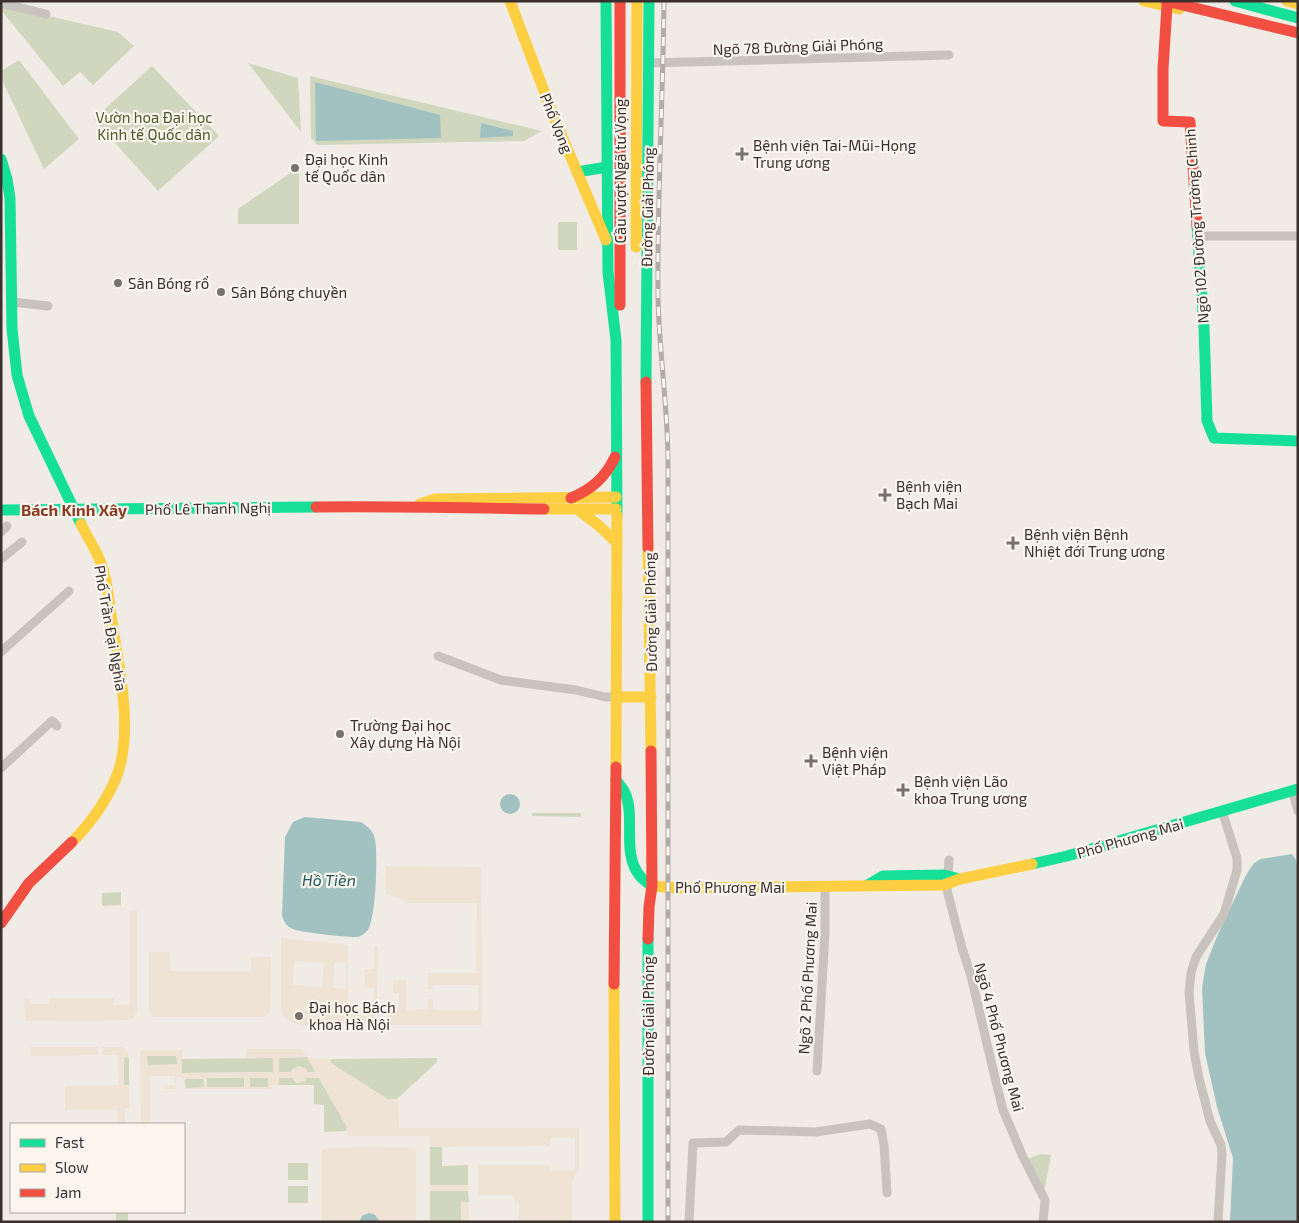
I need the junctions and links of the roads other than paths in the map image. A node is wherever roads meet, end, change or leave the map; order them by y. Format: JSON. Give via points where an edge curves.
{"nodes":[{"id":1,"x":510,"y":1,"type":"edge"},
{"id":2,"x":606,"y":1,"type":"edge"},
{"id":3,"x":620,"y":1,"type":"edge"},
{"id":4,"x":637,"y":1,"type":"edge"},
{"id":5,"x":649,"y":1,"type":"edge"},
{"id":6,"x":1144,"y":1,"type":"edge"},
{"id":7,"x":1191,"y":1,"type":"edge"},
{"id":8,"x":1235,"y":1,"type":"edge"},
{"id":9,"x":1287,"y":1,"type":"edge"},
{"id":10,"x":1,"y":3,"type":"edge"},
{"id":11,"x":1167,"y":4,"type":"edge"},
{"id":12,"x":1213,"y":4,"type":"edge"},
{"id":13,"x":1298,"y":4,"type":"edge"},
{"id":14,"x":46,"y":14,"type":"dead end"},
{"id":15,"x":1298,"y":18,"type":"edge"},
{"id":16,"x":1298,"y":26,"type":"edge"},
{"id":17,"x":1298,"y":32,"type":"edge"},
{"id":18,"x":1298,"y":39,"type":"edge"},
{"id":19,"x":949,"y":55,"type":"dead end"},
{"id":20,"x":648,"y":63,"type":"junction"},
{"id":21,"x":1,"y":159,"type":"edge"},
{"id":22,"x":608,"y":167,"type":"junction"},
{"id":23,"x":577,"y":172,"type":"junction"},
{"id":24,"x":1197,"y":236,"type":"junction"},
{"id":25,"x":1298,"y":236,"type":"edge"},
{"id":26,"x":608,"y":244,"type":"junction"},
{"id":27,"x":6,"y":246,"type":"edge"},
{"id":28,"x":13,"y":302,"type":"junction"},
{"id":29,"x":48,"y":306,"type":"dead end"},
{"id":30,"x":616,"y":340,"type":"junction"},
{"id":31,"x":644,"y":345,"type":"junction"},
{"id":32,"x":1298,"y":440,"type":"edge"},
{"id":33,"x":617,"y":454,"type":"junction"},
{"id":34,"x":571,"y":498,"type":"junction"},
{"id":35,"x":616,"y":503,"type":"junction"},
{"id":36,"x":415,"y":506,"type":"junction"},
{"id":37,"x":73,"y":508,"type":"junction"},
{"id":38,"x":577,"y":509,"type":"junction"},
{"id":39,"x":1,"y":510,"type":"edge"},
{"id":40,"x":22,"y":542,"type":"dead end"},
{"id":41,"x":616,"y":542,"type":"junction"},
{"id":42,"x":1,"y":559,"type":"edge"},
{"id":43,"x":69,"y":591,"type":"dead end"},
{"id":44,"x":3,"y":646,"type":"edge"},
{"id":45,"x":438,"y":656,"type":"dead end"},
{"id":46,"x":651,"y":697,"type":"junction"},
{"id":47,"x":617,"y":698,"type":"junction"},
{"id":48,"x":57,"y":726,"type":"dead end"},
{"id":49,"x":1,"y":768,"type":"edge"},
{"id":50,"x":616,"y":779,"type":"junction"},
{"id":51,"x":1295,"y":790,"type":"edge"},
{"id":52,"x":1222,"y":811,"type":"junction"},
{"id":53,"x":1298,"y":811,"type":"edge"},
{"id":54,"x":949,"y":860,"type":"dead end"},
{"id":55,"x":952,"y":880,"type":"junction"},
{"id":56,"x":652,"y":886,"type":"junction"},
{"id":57,"x":825,"y":887,"type":"junction"},
{"id":58,"x":1,"y":923,"type":"edge"},
{"id":59,"x":817,"y":1071,"type":"dead end"},
{"id":60,"x":886,"y":1192,"type":"dead end"},
{"id":61,"x":615,"y":1222,"type":"edge"},
{"id":62,"x":648,"y":1222,"type":"edge"},
{"id":63,"x":689,"y":1222,"type":"edge"},
{"id":64,"x":1043,"y":1222,"type":"edge"},
{"id":65,"x":1218,"y":1222,"type":"edge"}],
"edges":[{"from":1,"to":23,"type":"main road","name":"Phố Vọng"},
{"from":2,"to":22,"type":"main road"},
{"from":3,"to":30,"type":"main road","name":"Cầu vượt Ngã tư Vọng","via":[[620,296]]},
{"from":4,"to":31,"type":"main road","name":"Cầu vượt Ngã tư Vọng","via":[[636,298]]},
{"from":5,"to":20,"type":"main road","name":"Đường Giải Phóng"},
{"from":6,"to":11,"type":"main road"},
{"from":7,"to":12,"type":"main road"},
{"from":8,"to":15,"type":"main road"},
{"from":9,"to":13,"type":"main road"},
{"from":10,"to":14,"type":"street"},
{"from":11,"to":17,"type":"main road"},
{"from":11,"to":18,"type":"main road"},
{"from":11,"to":24,"type":"main road","name":"Ngõ 102 Đường Trường Chinh","via":[[1163,121],[1190,122]]},
{"from":12,"to":16,"type":"main road"},
{"from":19,"to":20,"type":"street","name":"Ngõ 78 Đường Giải Phóng"},
{"from":20,"to":31,"type":"main road","name":"Đường Giải Phóng"},
{"from":21,"to":27,"type":"main road","name":"Phố Trần Đại Nghĩa","via":[[9,187]]},
{"from":22,"to":23,"type":"main road"},
{"from":22,"to":26,"type":"main road"},
{"from":23,"to":26,"type":"main road","name":"Phố Vọng"},
{"from":24,"to":25,"type":"street"},
{"from":24,"to":32,"type":"main road","name":"Ngõ 102 Đường Trường Chinh","via":[[1207,421],[1214,438]]},
{"from":26,"to":30,"type":"main road"},
{"from":27,"to":28,"type":"main road","name":"Phố Trần Đại Nghĩa"},
{"from":28,"to":29,"type":"street"},
{"from":28,"to":37,"type":"main road","name":"Phố Trần Đại Nghĩa","via":[[15,352],[24,405]]},
{"from":30,"to":33,"type":"main road"},
{"from":31,"to":46,"type":"main road","name":"Đường Giải Phóng"},
{"from":33,"to":34,"type":"main road","via":[[599,483]]},
{"from":33,"to":35,"type":"main road"},
{"from":34,"to":35,"type":"main road","name":"Phố Lê Thanh Nghị"},
{"from":34,"to":36,"type":"main road","name":"Phố Lê Thanh Nghị","via":[[435,500]]},
{"from":35,"to":38,"type":"main road","name":"Phố Lê Thanh Nghị"},
{"from":35,"to":41,"type":"main road"},
{"from":36,"to":37,"type":"main road","name":"Phố Lê Thanh Nghị"},
{"from":36,"to":38,"type":"main road","name":"Phố Lê Thanh Nghị"},
{"from":37,"to":39,"type":"main road","name":"Phố Lê Thanh Nghị"},
{"from":37,"to":58,"type":"main road","name":"Phố Trần Đại Nghĩa","via":[[104,571],[124,706],[121,763],[111,787],[85,829],[30,884]]},
{"from":38,"to":41,"type":"main road"},
{"from":40,"to":42,"type":"street"},
{"from":41,"to":47,"type":"main road"},
{"from":43,"to":44,"type":"street"},
{"from":45,"to":47,"type":"street","via":[[501,680]]},
{"from":46,"to":47,"type":"main road"},
{"from":46,"to":56,"type":"main road","name":"Đường Giải Phóng"},
{"from":47,"to":50,"type":"main road"},
{"from":48,"to":49,"type":"street","via":[[52,721]]},
{"from":50,"to":56,"type":"main road","via":[[623,786],[629,806],[633,866]]},
{"from":50,"to":61,"type":"main road"},
{"from":51,"to":52,"type":"main road","name":"Phố Phương Mai"},
{"from":51,"to":53,"type":"street"},
{"from":52,"to":55,"type":"main road","name":"Phố Phương Mai","via":[[1066,856]]},
{"from":52,"to":65,"type":"street","via":[[1238,870],[1224,914],[1196,958],[1189,992],[1199,1078],[1221,1145]]},
{"from":54,"to":55,"type":"street"},
{"from":55,"to":57,"type":"main road","name":"Phố Phương Mai","via":[[944,875],[883,876],[868,885]]},
{"from":55,"to":64,"type":"street","name":"Ngõ 4 Phố Phương Mai","via":[[948,890],[954,919],[1003,1110],[1045,1200]]},
{"from":56,"to":57,"type":"main road","name":"Phố Phương Mai"},
{"from":56,"to":62,"type":"main road","name":"Đường Giải Phóng","via":[[648,968]]},
{"from":57,"to":59,"type":"street","name":"Ngõ 2 Phố Phương Mai"},
{"from":60,"to":63,"type":"street","via":[[881,1129],[870,1124],[816,1132],[740,1130],[726,1142],[693,1143]]}]}
